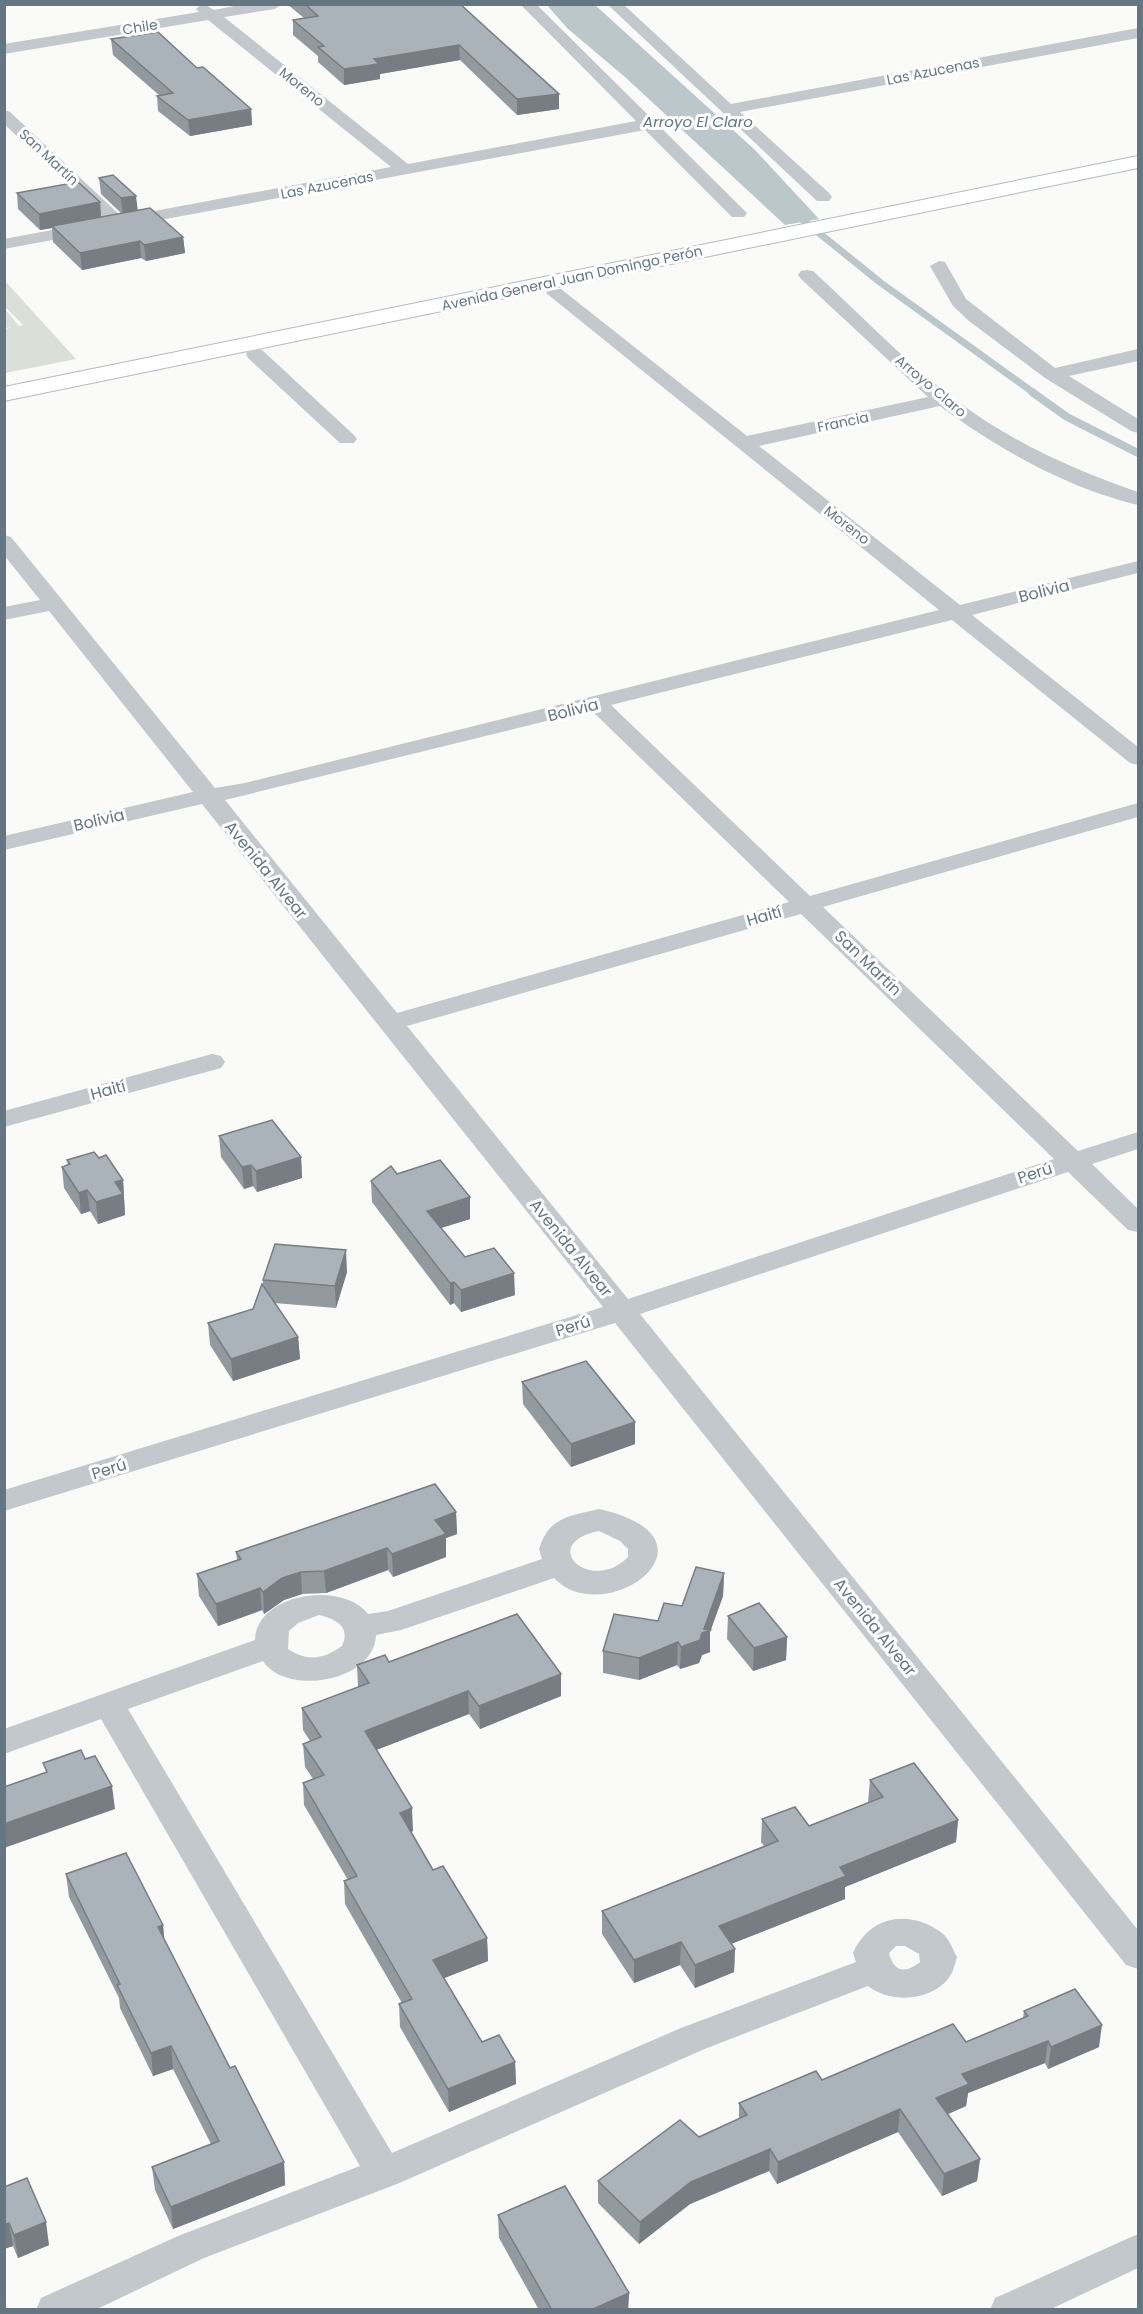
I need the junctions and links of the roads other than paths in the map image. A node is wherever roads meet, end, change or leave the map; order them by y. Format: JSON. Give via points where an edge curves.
{"nodes":[{"id":1,"x":198,"y":4,"type":"edge"},
{"id":2,"x":275,"y":4,"type":"edge"},
{"id":3,"x":527,"y":4,"type":"edge"},
{"id":4,"x":639,"y":6,"type":"edge"},
{"id":5,"x":616,"y":7,"type":"edge"},
{"id":6,"x":211,"y":15,"type":"junction"},
{"id":7,"x":1138,"y":33,"type":"edge"},
{"id":8,"x":4,"y":49,"type":"edge"},
{"id":9,"x":728,"y":109,"type":"junction"},
{"id":10,"x":4,"y":115,"type":"edge"},
{"id":11,"x":649,"y":124,"type":"junction"},
{"id":12,"x":1138,"y":162,"type":"edge"},
{"id":13,"x":405,"y":170,"type":"junction"},
{"id":14,"x":1138,"y":176,"type":"edge"},
{"id":15,"x":823,"y":197,"type":"dead end"},
{"id":16,"x":738,"y":213,"type":"dead end"},
{"id":17,"x":119,"y":223,"type":"junction"},
{"id":18,"x":849,"y":228,"type":"junction"},
{"id":19,"x":780,"y":242,"type":"junction"},
{"id":20,"x":4,"y":244,"type":"edge"},
{"id":21,"x":939,"y":266,"type":"dead end"},
{"id":22,"x":807,"y":275,"type":"dead end"},
{"id":23,"x":555,"y":292,"type":"junction"},
{"id":24,"x":255,"y":354,"type":"junction"},
{"id":25,"x":1138,"y":355,"type":"edge"},
{"id":26,"x":1052,"y":374,"type":"junction"},
{"id":27,"x":4,"y":394,"type":"edge"},
{"id":28,"x":943,"y":400,"type":"junction"},
{"id":29,"x":4,"y":405,"type":"edge"},
{"id":30,"x":1138,"y":427,"type":"edge"},
{"id":31,"x":347,"y":439,"type":"dead end"},
{"id":32,"x":744,"y":443,"type":"junction"},
{"id":33,"x":1138,"y":499,"type":"edge"},
{"id":34,"x":4,"y":541,"type":"edge"},
{"id":35,"x":1138,"y":567,"type":"edge"},
{"id":36,"x":55,"y":603,"type":"junction"},
{"id":37,"x":957,"y":613,"type":"junction"},
{"id":38,"x":4,"y":614,"type":"edge"},
{"id":39,"x":597,"y":704,"type":"junction"},
{"id":40,"x":1138,"y":758,"type":"edge"},
{"id":41,"x":207,"y":797,"type":"junction"},
{"id":42,"x":1138,"y":810,"type":"edge"},
{"id":43,"x":4,"y":843,"type":"edge"},
{"id":44,"x":806,"y":904,"type":"junction"},
{"id":45,"x":390,"y":1023,"type":"junction"},
{"id":46,"x":212,"y":1062,"type":"dead end"},
{"id":47,"x":4,"y":1119,"type":"edge"},
{"id":48,"x":1138,"y":1140,"type":"edge"},
{"id":49,"x":1073,"y":1161,"type":"junction"},
{"id":50,"x":1138,"y":1224,"type":"edge"},
{"id":51,"x":621,"y":1311,"type":"junction"},
{"id":52,"x":4,"y":1501,"type":"edge"},
{"id":53,"x":558,"y":1565,"type":"dead end"},
{"id":54,"x":361,"y":1626,"type":"junction"},
{"id":55,"x":272,"y":1647,"type":"junction"},
{"id":56,"x":108,"y":1703,"type":"junction"},
{"id":57,"x":4,"y":1742,"type":"edge"},
{"id":58,"x":1138,"y":1955,"type":"edge"},
{"id":59,"x":875,"y":1969,"type":"dead end"},
{"id":60,"x":384,"y":2173,"type":"junction"},
{"id":61,"x":1138,"y":2250,"type":"edge"},
{"id":62,"x":55,"y":2310,"type":"edge"},
{"id":63,"x":1009,"y":2310,"type":"edge"}],
"edges":[{"from":1,"to":6,"type":"street","name":"Moreno"},
{"from":2,"to":6,"type":"street","name":"Chile"},
{"from":3,"to":11,"type":"street"},
{"from":4,"to":5,"type":"street"},
{"from":5,"to":9,"type":"street"},
{"from":6,"to":8,"type":"street","name":"Chile"},
{"from":6,"to":13,"type":"street","name":"Moreno"},
{"from":7,"to":9,"type":"street","name":"Las Azucenas"},
{"from":9,"to":15,"type":"street"},
{"from":10,"to":17,"type":"street","name":"San Martín"},
{"from":11,"to":13,"type":"street","name":"Las Azucenas"},
{"from":11,"to":16,"type":"street"},
{"from":12,"to":18,"type":"main road","name":"Avenida General Juan Domingo Perón"},
{"from":13,"to":17,"type":"street","name":"Las Azucenas"},
{"from":14,"to":18,"type":"main road","name":"Avenida General Juan Domingo Perón"},
{"from":17,"to":20,"type":"street","name":"Las Azucenas"},
{"from":18,"to":19,"type":"main road","name":"Avenida General Juan Domingo Perón"},
{"from":19,"to":23,"type":"main road","name":"Avenida General Juan Domingo Perón"},
{"from":19,"to":27,"type":"main road","name":"Avenida General Juan Domingo Perón"},
{"from":21,"to":26,"type":"street","via":[[959,302]]},
{"from":22,"to":28,"type":"street","name":"Arroyo Claro"},
{"from":23,"to":24,"type":"main road","name":"Avenida General Juan Domingo Perón"},
{"from":23,"to":32,"type":"street","name":"Moreno"},
{"from":24,"to":29,"type":"main road","name":"Avenida General Juan Domingo Perón"},
{"from":24,"to":31,"type":"street"},
{"from":25,"to":26,"type":"street"},
{"from":26,"to":30,"type":"street"},
{"from":28,"to":32,"type":"street","name":"Francia"},
{"from":28,"to":33,"type":"street","name":"Arroyo Claro","via":[[998,437]]},
{"from":32,"to":37,"type":"street","name":"Moreno"},
{"from":34,"to":36,"type":"street","name":"Avenida Alvear"},
{"from":35,"to":37,"type":"street","name":"Bolivia"},
{"from":36,"to":38,"type":"street"},
{"from":36,"to":41,"type":"street","name":"Avenida Alvear"},
{"from":37,"to":39,"type":"street","name":"Bolivia"},
{"from":37,"to":40,"type":"street","name":"Moreno"},
{"from":39,"to":41,"type":"street","name":"Bolivia"},
{"from":39,"to":44,"type":"street","name":"San Martín"},
{"from":41,"to":43,"type":"street","name":"Bolivia"},
{"from":41,"to":45,"type":"street","name":"Avenida Alvear"},
{"from":42,"to":44,"type":"street","name":"Haití"},
{"from":44,"to":45,"type":"street","name":"Haití"},
{"from":44,"to":49,"type":"street","name":"San Martín"},
{"from":45,"to":51,"type":"street","name":"Avenida Alvear"},
{"from":46,"to":47,"type":"street","name":"Haití"},
{"from":48,"to":49,"type":"street","name":"Perú"},
{"from":49,"to":50,"type":"street","name":"San Martín"},
{"from":49,"to":51,"type":"street","name":"Perú"},
{"from":51,"to":52,"type":"street","name":"Perú"},
{"from":51,"to":58,"type":"street","name":"Avenida Alvear"},
{"from":53,"to":54,"type":"street","via":[[390,1622]]},
{"from":54,"to":55,"type":"street","via":[[356,1617],[333,1606],[305,1606],[292,1610],[273,1627]]},
{"from":54,"to":55,"type":"street","via":[[363,1638],[350,1659],[321,1670],[290,1665]]},
{"from":55,"to":56,"type":"street"},
{"from":56,"to":57,"type":"street"},
{"from":56,"to":60,"type":"street"},
{"from":59,"to":60,"type":"street","via":[[694,2038]]},
{"from":60,"to":62,"type":"street","via":[[191,2247]]},
{"from":61,"to":63,"type":"street"}]}
